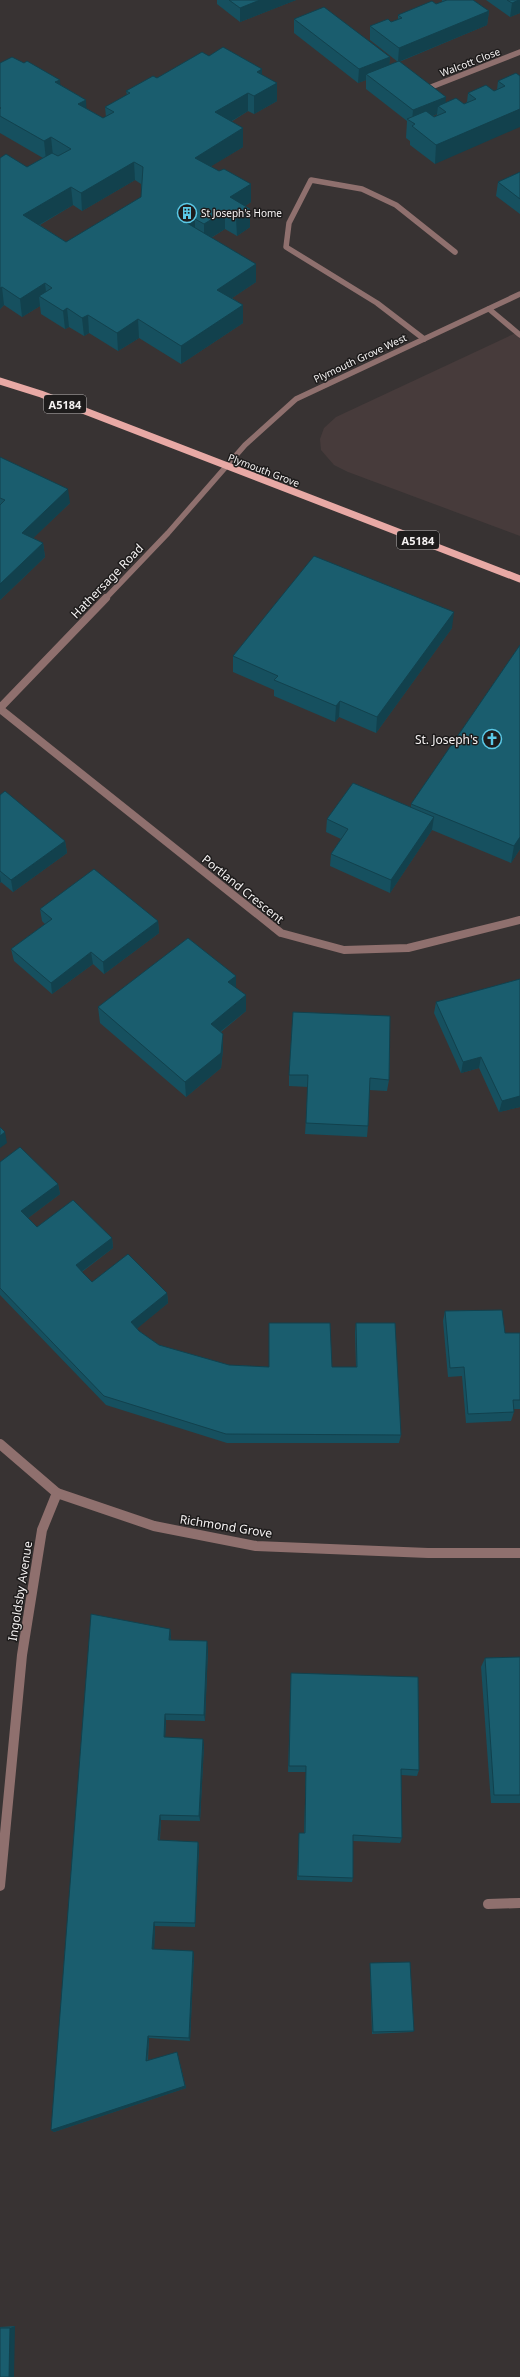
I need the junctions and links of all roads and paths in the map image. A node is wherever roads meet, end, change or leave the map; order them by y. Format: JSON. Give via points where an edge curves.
{"nodes":[{"id":1,"x":520,"y":52,"type":"edge"},
{"id":2,"x":426,"y":89,"type":"edge"},
{"id":3,"x":455,"y":252,"type":"dead end"},
{"id":4,"x":520,"y":294,"type":"edge"},
{"id":5,"x":489,"y":309,"type":"junction"},
{"id":6,"x":520,"y":335,"type":"edge"},
{"id":7,"x":424,"y":339,"type":"junction"},
{"id":8,"x":0,"y":381,"type":"edge"},
{"id":9,"x":226,"y":467,"type":"junction"},
{"id":10,"x":520,"y":579,"type":"edge"},
{"id":11,"x":0,"y":708,"type":"edge"},
{"id":12,"x":520,"y":920,"type":"edge"},
{"id":13,"x":0,"y":1444,"type":"edge"},
{"id":14,"x":56,"y":1493,"type":"junction"},
{"id":15,"x":520,"y":1553,"type":"edge"},
{"id":16,"x":0,"y":1886,"type":"edge"},
{"id":17,"x":520,"y":1903,"type":"edge"},
{"id":18,"x":488,"y":1904,"type":"dead end"}],
"edges":[{"from":1,"to":2,"type":"street","name":"Walcott Close"},
{"from":3,"to":7,"type":"street","via":[[396,205],[362,189],[311,180],[289,222],[286,247],[377,303]]},
{"from":4,"to":5,"type":"street","name":"Plymouth Grove West"},
{"from":5,"to":6,"type":"street"},
{"from":5,"to":7,"type":"street","name":"Plymouth Grove West"},
{"from":7,"to":9,"type":"street","name":"Plymouth Grove West","via":[[296,399],[281,410]]},
{"from":8,"to":9,"type":"main road","name":"Plymouth Grove","number":"A5184","via":[[41,394]]},
{"from":9,"to":10,"type":"main road","name":"Plymouth Grove","number":"A5184"},
{"from":9,"to":11,"type":"street","name":"Hathersage Road","via":[[169,532]]},
{"from":11,"to":12,"type":"street","name":"Portland Crescent","via":[[281,933],[344,950],[408,948]]},
{"from":13,"to":14,"type":"street","name":"Richmond Grove"},
{"from":14,"to":15,"type":"street","name":"Richmond Grove","via":[[154,1526],[256,1546],[428,1553]]},
{"from":14,"to":16,"type":"street","name":"Ingoldsby Avenue","via":[[42,1530],[22,1655]]},
{"from":17,"to":18,"type":"street"}]}
